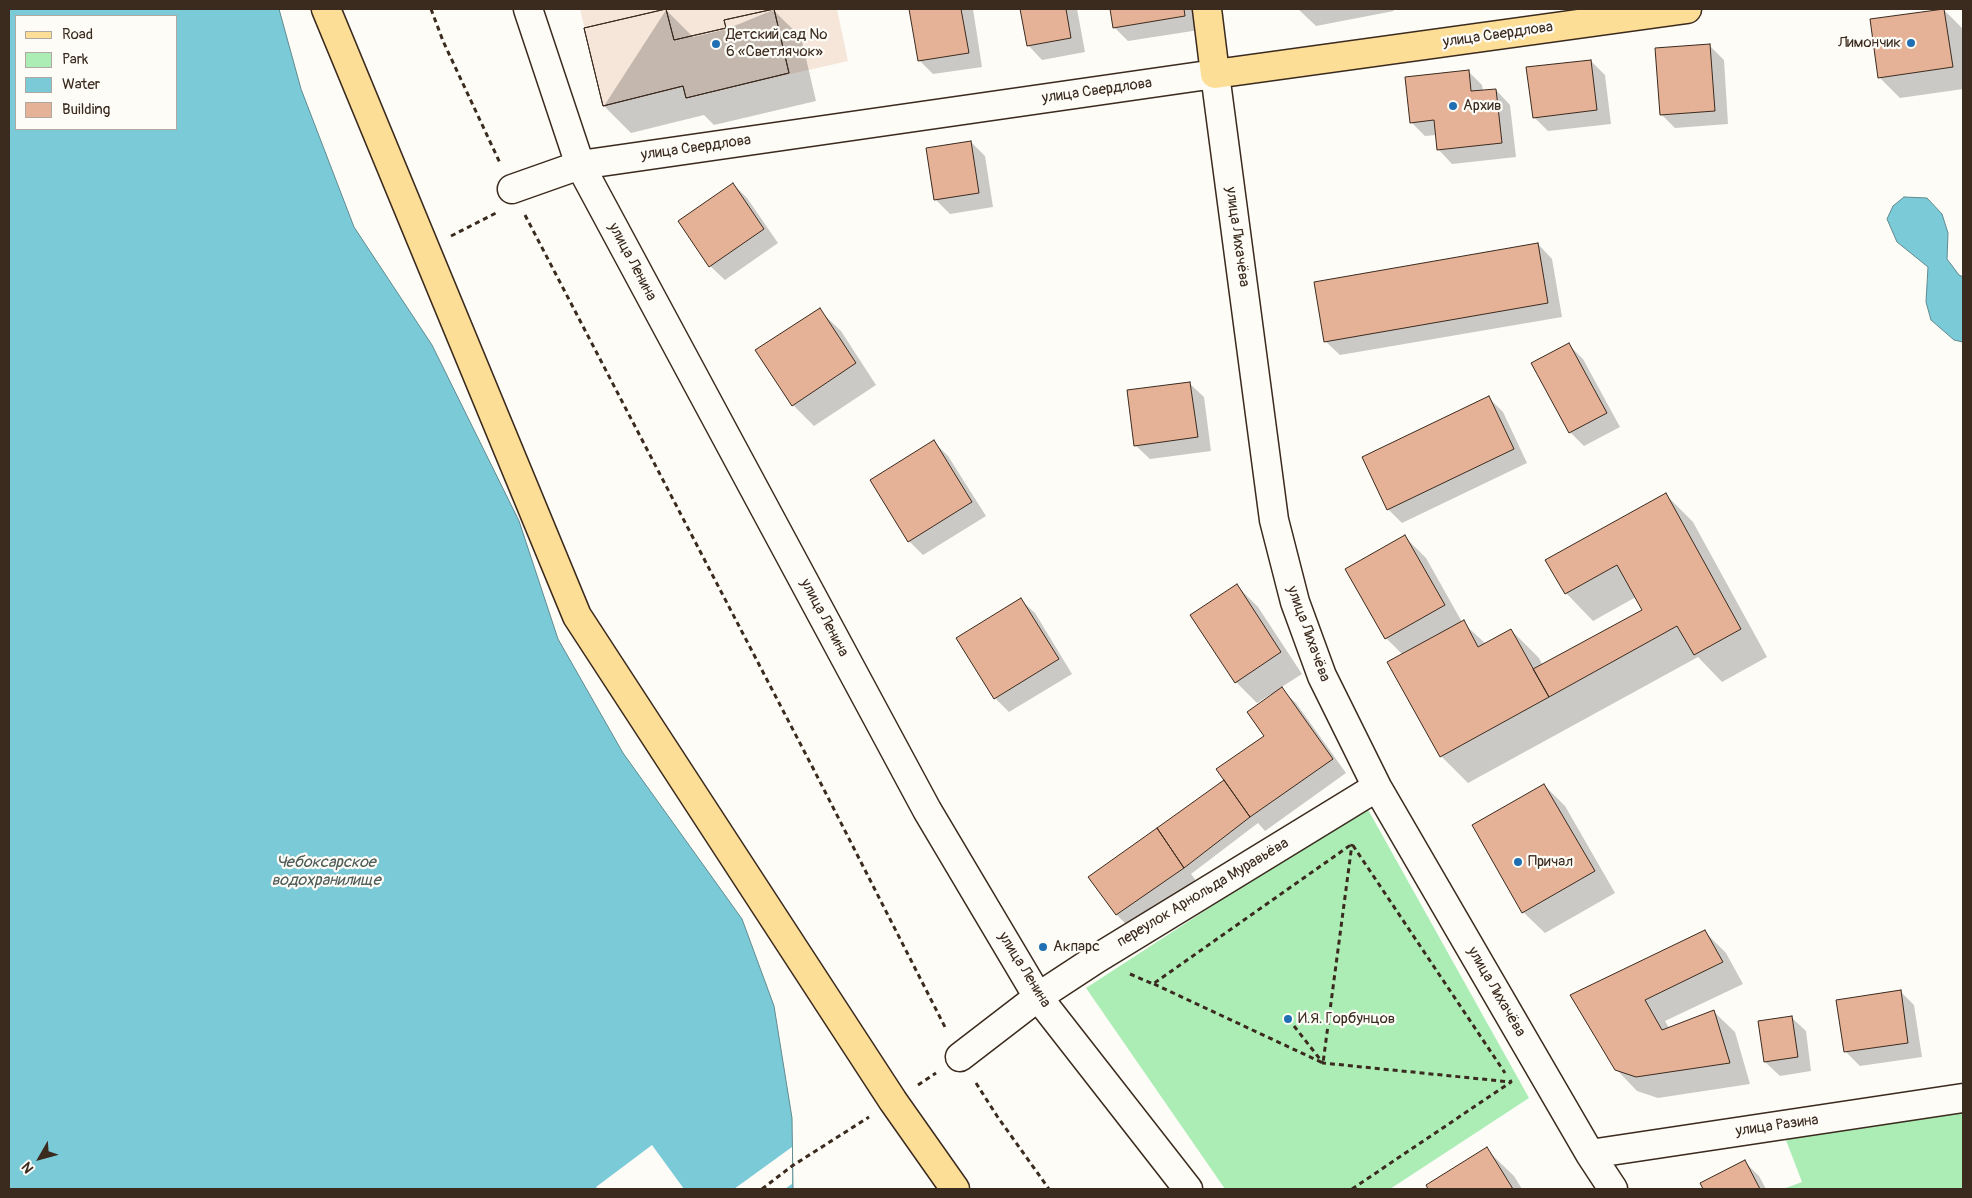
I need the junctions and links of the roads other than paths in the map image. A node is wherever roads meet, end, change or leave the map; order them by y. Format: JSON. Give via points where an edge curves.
{"nodes":[{"id":1,"x":326,"y":9,"type":"edge"},
{"id":2,"x":528,"y":9,"type":"edge"},
{"id":3,"x":1207,"y":9,"type":"edge"},
{"id":4,"x":1687,"y":9,"type":"edge"},
{"id":5,"x":1215,"y":74,"type":"junction"},
{"id":6,"x":580,"y":165,"type":"junction"},
{"id":7,"x":515,"y":195,"type":"road end"},
{"id":8,"x":1376,"y":788,"type":"junction"},
{"id":9,"x":1038,"y":998,"type":"junction"},
{"id":10,"x":960,"y":1057,"type":"road end"},
{"id":11,"x":1963,"y":1098,"type":"edge"},
{"id":12,"x":1590,"y":1154,"type":"junction"},
{"id":13,"x":954,"y":1189,"type":"edge"},
{"id":14,"x":1188,"y":1189,"type":"edge"},
{"id":15,"x":1613,"y":1189,"type":"edge"}],
"edges":[{"from":1,"to":13,"type":"main road","via":[[577,616],[893,1102]]},
{"from":2,"to":6,"type":"street","name":"улица Ленина"},
{"from":3,"to":5,"type":"main road","name":"улица Лихачёва"},
{"from":4,"to":5,"type":"main road","name":"улица Свердлова"},
{"from":5,"to":6,"type":"street","name":"улица Свердлова"},
{"from":5,"to":8,"type":"street","name":"улица Лихачёва","via":[[1274,520],[1295,602],[1322,676]]},
{"from":6,"to":7,"type":"street","name":"улица Свердлова"},
{"from":6,"to":9,"type":"street","name":"улица Ленина","via":[[927,810]]},
{"from":8,"to":9,"type":"street","name":"переулок Арнольда Муравьёва","via":[[1096,959]]},
{"from":8,"to":12,"type":"street","name":"улица Лихачёва"},
{"from":9,"to":10,"type":"street","name":"переулок Арнольда Муравьёва"},
{"from":9,"to":14,"type":"street","name":"улица Ленина"},
{"from":11,"to":12,"type":"street","name":"улица Разина"},
{"from":12,"to":15,"type":"street","name":"улица Лихачёва"}]}
